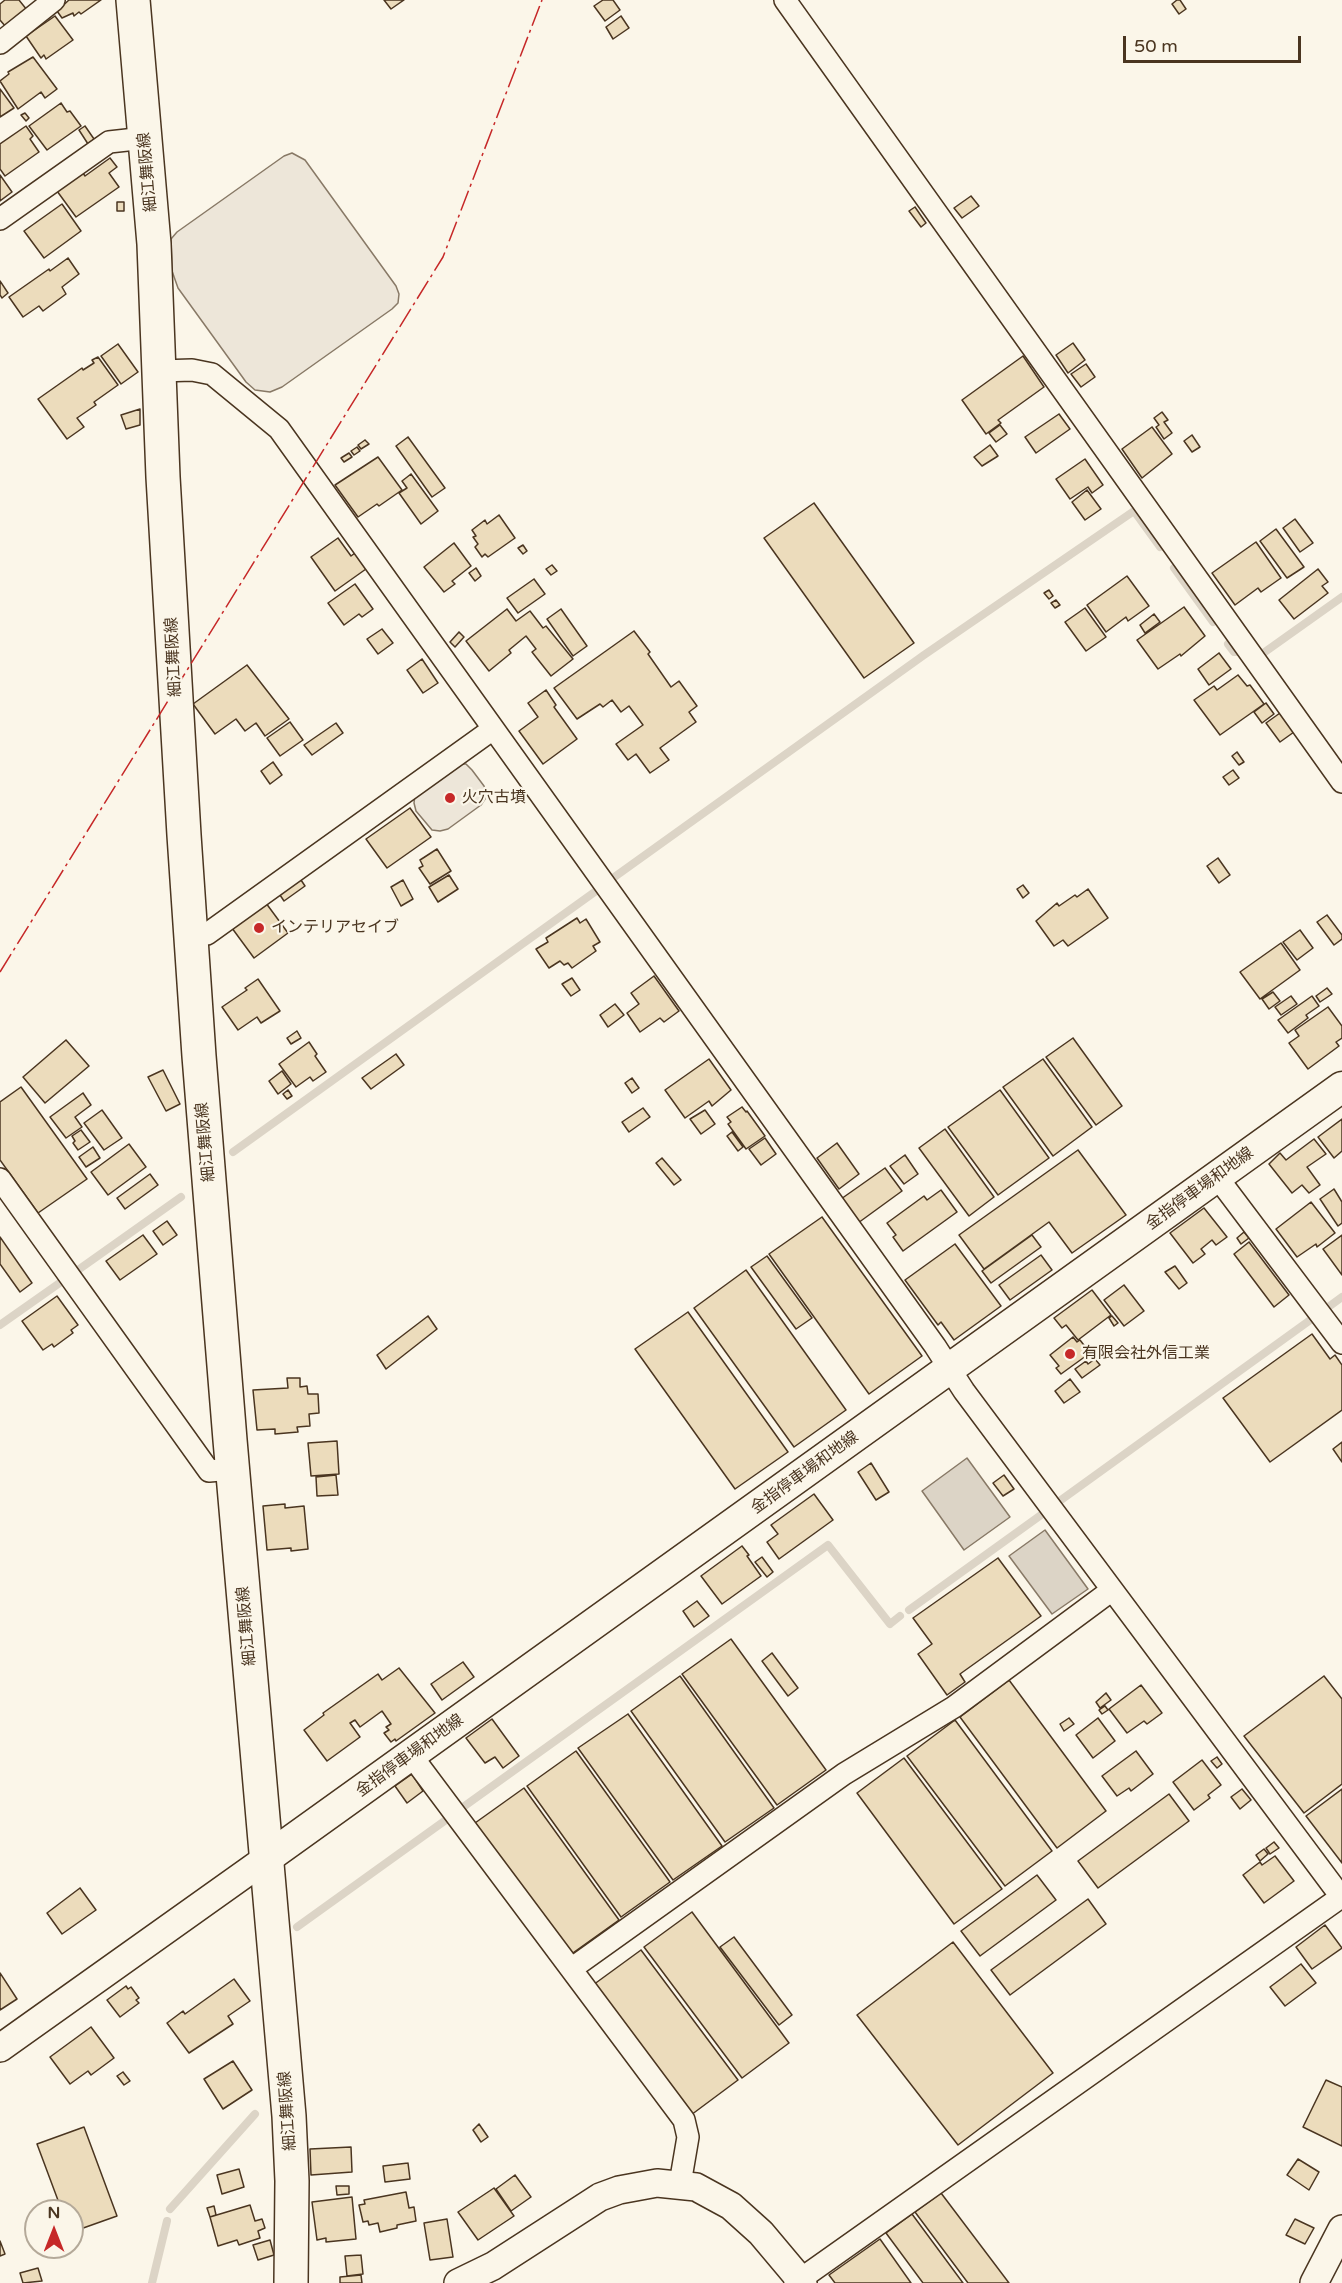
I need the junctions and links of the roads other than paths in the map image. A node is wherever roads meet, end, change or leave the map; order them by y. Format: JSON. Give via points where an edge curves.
{"nodes":[{"id":1,"x":54,"y":0,"type":"edge"},
{"id":2,"x":133,"y":0,"type":"edge"},
{"id":3,"x":785,"y":0,"type":"edge"},
{"id":4,"x":0,"y":43,"type":"edge"},
{"id":5,"x":145,"y":138,"type":"junction"},
{"id":6,"x":0,"y":219,"type":"edge"},
{"id":7,"x":160,"y":371,"type":"junction"},
{"id":8,"x":493,"y":729,"type":"junction"},
{"id":9,"x":1342,"y":782,"type":"edge"},
{"id":10,"x":191,"y":934,"type":"junction"},
{"id":11,"x":1342,"y":1087,"type":"edge"},
{"id":12,"x":1217,"y":1177,"type":"junction"},
{"id":13,"x":0,"y":1179,"type":"edge"},
{"id":14,"x":1342,"y":1342,"type":"edge"},
{"id":15,"x":950,"y":1368,"type":"junction"},
{"id":16,"x":233,"y":1469,"type":"junction"},
{"id":17,"x":1112,"y":1590,"type":"junction"},
{"id":18,"x":411,"y":1755,"type":"junction"},
{"id":19,"x":267,"y":1858,"type":"junction"},
{"id":20,"x":1342,"y":1897,"type":"edge"},
{"id":21,"x":571,"y":1970,"type":"junction"},
{"id":22,"x":0,"y":2048,"type":"edge"},
{"id":23,"x":680,"y":2184,"type":"junction"},
{"id":24,"x":1342,"y":2229,"type":"edge"},
{"id":25,"x":800,"y":2282,"type":"edge"},
{"id":26,"x":291,"y":2283,"type":"edge"},
{"id":27,"x":459,"y":2283,"type":"edge"},
{"id":28,"x":1314,"y":2283,"type":"edge"}],
"edges":[{"from":1,"to":4,"type":"street"},
{"from":2,"to":5,"type":"main road","name":"細江舞阪線"},
{"from":3,"to":9,"type":"street"},
{"from":5,"to":6,"type":"street","via":[[109,141]]},
{"from":5,"to":7,"type":"main road","name":"細江舞阪線"},
{"from":7,"to":8,"type":"street","via":[[212,374],[279,429]]},
{"from":7,"to":10,"type":"main road","name":"細江舞阪線"},
{"from":8,"to":10,"type":"street","via":[[207,934]]},
{"from":8,"to":15,"type":"street"},
{"from":10,"to":16,"type":"main road","name":"細江舞阪線"},
{"from":11,"to":12,"type":"main road","name":"金指停車場和地線"},
{"from":12,"to":14,"type":"street"},
{"from":12,"to":15,"type":"main road","name":"金指停車場和地線"},
{"from":13,"to":16,"type":"street","via":[[209,1471]]},
{"from":15,"to":17,"type":"street"},
{"from":15,"to":18,"type":"main road","name":"金指停車場和地線"},
{"from":16,"to":19,"type":"main road","name":"細江舞阪線"},
{"from":17,"to":20,"type":"street"},
{"from":17,"to":21,"type":"street","via":[[954,1707],[844,1774]]},
{"from":18,"to":19,"type":"main road","name":"金指停車場和地線"},
{"from":18,"to":21,"type":"street"},
{"from":19,"to":22,"type":"street"},
{"from":19,"to":26,"type":"main road","name":"細江舞阪線","via":[[291,2137]]},
{"from":20,"to":25,"type":"street"},
{"from":21,"to":23,"type":"street","via":[[684,2120],[688,2137]]},
{"from":23,"to":25,"type":"street","via":[[696,2187],[731,2206],[761,2233]]},
{"from":23,"to":27,"type":"street","via":[[638,2185],[600,2197],[493,2266]]},
{"from":24,"to":28,"type":"street"}]}
